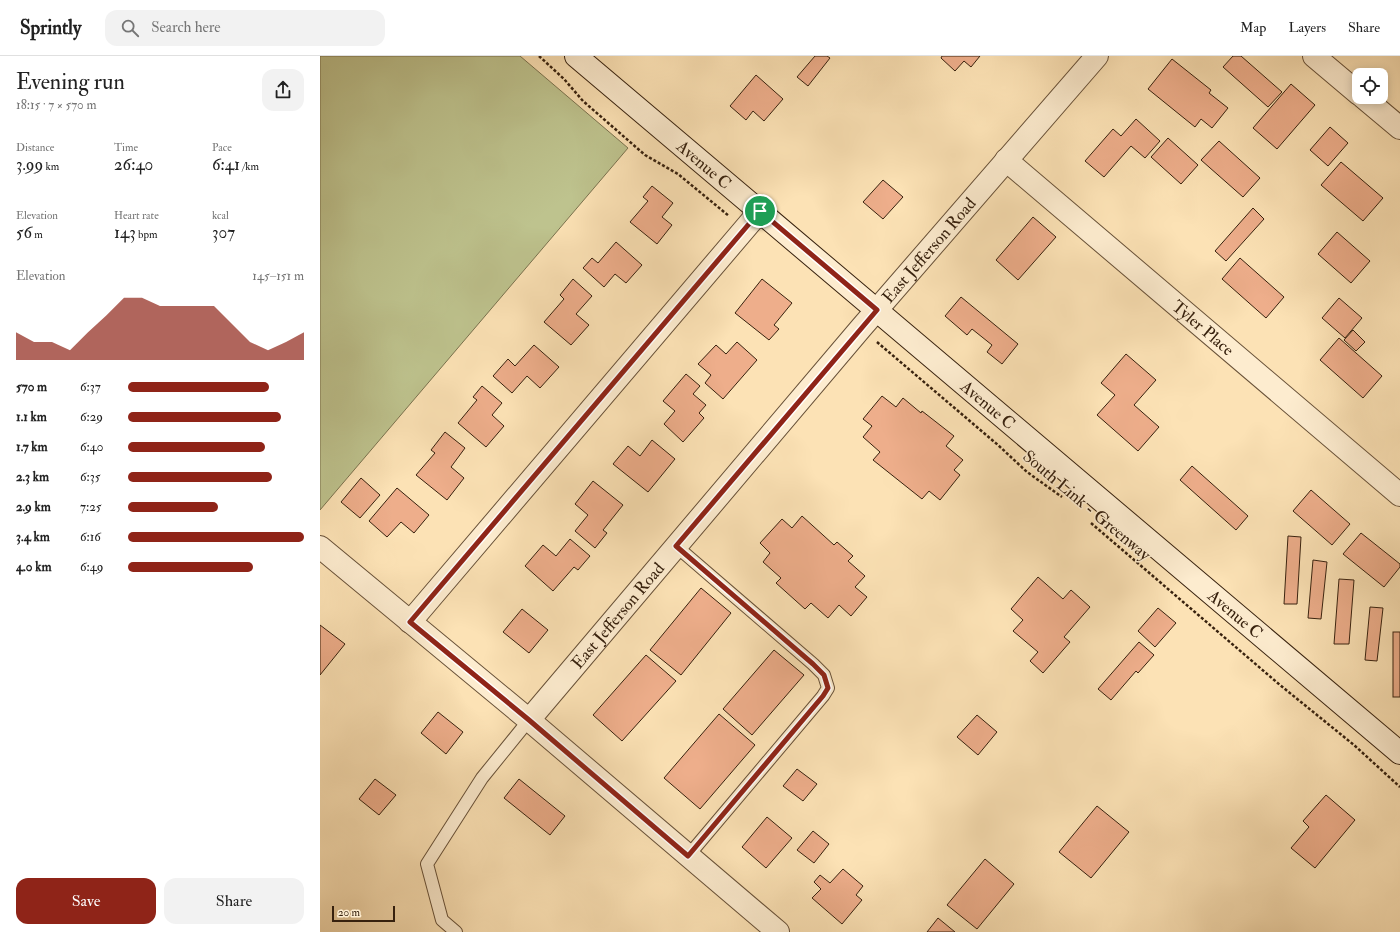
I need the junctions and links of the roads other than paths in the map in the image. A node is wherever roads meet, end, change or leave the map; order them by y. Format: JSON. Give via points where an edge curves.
{"nodes":[{"id":1,"x":576,"y":56,"type":"edge"},
{"id":2,"x":1097,"y":56,"type":"edge"},
{"id":3,"x":1314,"y":56,"type":"edge"},
{"id":4,"x":1352,"y":88,"type":"edge"},
{"id":5,"x":1371,"y":104,"type":"edge"},
{"id":6,"x":1400,"y":128,"type":"edge"},
{"id":7,"x":1006,"y":160,"type":"junction"},
{"id":8,"x":760,"y":211,"type":"junction"},
{"id":9,"x":877,"y":310,"type":"junction"},
{"id":10,"x":1400,"y":495,"type":"edge"},
{"id":11,"x":676,"y":546,"type":"junction"},
{"id":12,"x":320,"y":547,"type":"edge"},
{"id":13,"x":410,"y":622,"type":"junction"},
{"id":14,"x":529,"y":720,"type":"junction"},
{"id":15,"x":1400,"y":753,"type":"edge"},
{"id":16,"x":688,"y":856,"type":"junction"},
{"id":17,"x":456,"y":932,"type":"edge"},
{"id":18,"x":778,"y":932,"type":"edge"}],
"edges":[{"from":1,"to":8,"type":"street","name":"Avenue C"},
{"from":2,"to":7,"type":"street","name":"East Jefferson Road"},
{"from":3,"to":4,"type":"street"},
{"from":5,"to":6,"type":"street"},
{"from":7,"to":9,"type":"street","name":"East Jefferson Road"},
{"from":7,"to":10,"type":"street","name":"Tyler Place"},
{"from":8,"to":9,"type":"street","name":"Avenue C"},
{"from":8,"to":13,"type":"street"},
{"from":9,"to":11,"type":"street","name":"East Jefferson Road"},
{"from":9,"to":15,"type":"street","name":"Avenue C"},
{"from":11,"to":14,"type":"street","name":"East Jefferson Road"},
{"from":11,"to":16,"type":"lane","via":[[813,664],[824,675],[828,688]]},
{"from":12,"to":13,"type":"street"},
{"from":13,"to":14,"type":"street"},
{"from":14,"to":16,"type":"street"},
{"from":14,"to":17,"type":"lane","via":[[482,778],[427,864],[442,920]]},
{"from":16,"to":18,"type":"street"}]}
